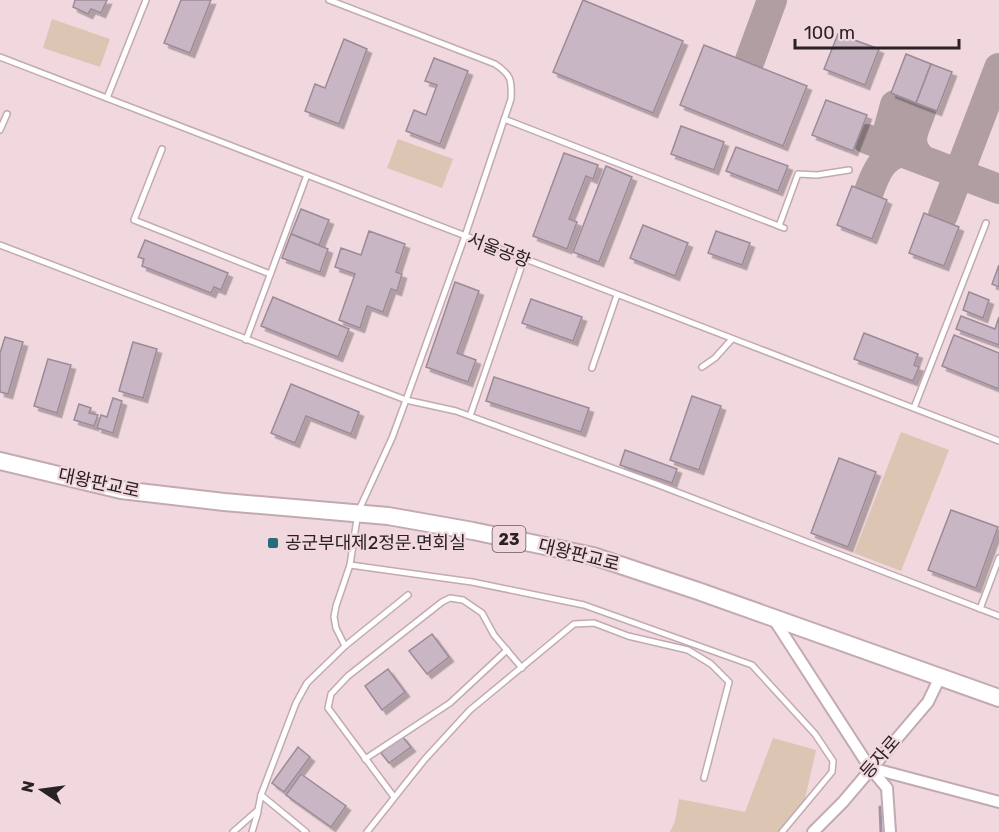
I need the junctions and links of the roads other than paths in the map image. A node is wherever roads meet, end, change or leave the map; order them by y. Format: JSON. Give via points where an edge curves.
{"nodes":[{"id":1,"x":146,"y":0,"type":"edge"},
{"id":2,"x":329,"y":0,"type":"edge"},
{"id":3,"x":0,"y":57,"type":"edge"},
{"id":4,"x":107,"y":98,"type":"junction"},
{"id":5,"x":7,"y":114,"type":"dead end"},
{"id":6,"x":504,"y":119,"type":"junction"},
{"id":7,"x":0,"y":130,"type":"edge"},
{"id":8,"x":162,"y":149,"type":"dead end"},
{"id":9,"x":849,"y":170,"type":"dead end"},
{"id":10,"x":307,"y":175,"type":"junction"},
{"id":11,"x":986,"y":223,"type":"dead end"},
{"id":12,"x":465,"y":236,"type":"junction"},
{"id":13,"x":0,"y":245,"type":"edge"},
{"id":14,"x":524,"y":259,"type":"junction"},
{"id":15,"x":270,"y":274,"type":"junction"},
{"id":16,"x":617,"y":295,"type":"junction"},
{"id":17,"x":732,"y":339,"type":"junction"},
{"id":18,"x":246,"y":340,"type":"junction"},
{"id":19,"x":702,"y":367,"type":"dead end"},
{"id":20,"x":592,"y":368,"type":"dead end"},
{"id":21,"x":406,"y":399,"type":"junction"},
{"id":22,"x":914,"y":408,"type":"junction"},
{"id":23,"x":470,"y":416,"type":"junction"},
{"id":24,"x":999,"y":441,"type":"edge"},
{"id":25,"x":0,"y":461,"type":"edge"},
{"id":26,"x":358,"y":512,"type":"junction"},
{"id":27,"x":999,"y":558,"type":"edge"},
{"id":28,"x":350,"y":566,"type":"junction"},
{"id":29,"x":408,"y":595,"type":"dead end"},
{"id":30,"x":981,"y":609,"type":"junction"},
{"id":31,"x":999,"y":616,"type":"edge"},
{"id":32,"x":772,"y":617,"type":"junction"},
{"id":33,"x":345,"y":646,"type":"junction"},
{"id":34,"x":507,"y":650,"type":"junction"},
{"id":35,"x":522,"y":668,"type":"junction"},
{"id":36,"x":940,"y":677,"type":"junction"},
{"id":37,"x":999,"y":698,"type":"edge"},
{"id":38,"x":365,"y":759,"type":"junction"},
{"id":39,"x":870,"y":768,"type":"junction"},
{"id":40,"x":704,"y":778,"type":"dead end"},
{"id":41,"x":261,"y":795,"type":"junction"},
{"id":42,"x":394,"y":797,"type":"junction"},
{"id":43,"x":999,"y":802,"type":"edge"},
{"id":44,"x":258,"y":810,"type":"junction"},
{"id":45,"x":233,"y":832,"type":"edge"},
{"id":46,"x":252,"y":832,"type":"edge"},
{"id":47,"x":306,"y":832,"type":"edge"},
{"id":48,"x":367,"y":832,"type":"edge"},
{"id":49,"x":782,"y":832,"type":"edge"},
{"id":50,"x":813,"y":832,"type":"edge"},
{"id":51,"x":890,"y":832,"type":"edge"}],
"edges":[{"from":1,"to":4,"type":"lane"},
{"from":2,"to":6,"type":"lane","via":[[495,64],[512,83]]},
{"from":3,"to":4,"type":"lane","name":"서울공항"},
{"from":4,"to":10,"type":"lane","name":"서울공항"},
{"from":5,"to":7,"type":"lane"},
{"from":6,"to":9,"type":"lane","via":[[782,227],[798,174]]},
{"from":6,"to":12,"type":"lane"},
{"from":8,"to":15,"type":"lane","via":[[134,220]]},
{"from":10,"to":12,"type":"lane","name":"서울공항"},
{"from":10,"to":15,"type":"lane"},
{"from":11,"to":22,"type":"lane"},
{"from":12,"to":14,"type":"lane","name":"서울공항"},
{"from":12,"to":21,"type":"lane"},
{"from":13,"to":18,"type":"lane"},
{"from":14,"to":16,"type":"lane","name":"서울공항"},
{"from":14,"to":23,"type":"lane"},
{"from":15,"to":18,"type":"lane"},
{"from":16,"to":17,"type":"lane","name":"서울공항"},
{"from":16,"to":20,"type":"lane"},
{"from":17,"to":19,"type":"lane"},
{"from":17,"to":22,"type":"lane","name":"서울공항"},
{"from":18,"to":21,"type":"lane"},
{"from":21,"to":23,"type":"lane"},
{"from":21,"to":26,"type":"lane"},
{"from":22,"to":24,"type":"lane","name":"서울공항"},
{"from":23,"to":30,"type":"lane"},
{"from":25,"to":26,"type":"main road","name":"대왕판교로","number":"23","via":[[121,490]]},
{"from":26,"to":28,"type":"lane"},
{"from":26,"to":32,"type":"main road","name":"대왕판교로","number":"23","via":[[593,556]]},
{"from":27,"to":30,"type":"lane"},
{"from":28,"to":33,"type":"lane","via":[[334,617]]},
{"from":28,"to":49,"type":"lane","via":[[472,582],[584,605],[752,665],[815,734],[833,761],[832,772]]},
{"from":29,"to":33,"type":"lane"},
{"from":30,"to":31,"type":"lane"},
{"from":32,"to":36,"type":"main road","name":"대왕판교로","number":"23"},
{"from":32,"to":39,"type":"street"},
{"from":33,"to":41,"type":"lane","via":[[307,683]]},
{"from":34,"to":35,"type":"lane"},
{"from":34,"to":38,"type":"lane","via":[[450,703]]},
{"from":34,"to":38,"type":"lane","via":[[482,613],[464,600],[450,598],[442,602],[348,676],[332,694],[328,708]]},
{"from":35,"to":40,"type":"lane","via":[[574,624],[594,623],[628,636],[688,650],[711,664],[729,682]]},
{"from":35,"to":42,"type":"lane","via":[[470,710]]},
{"from":36,"to":37,"type":"main road","name":"대왕판교로","number":"23"},
{"from":36,"to":39,"type":"street","name":"등자로","via":[[928,702]]},
{"from":38,"to":42,"type":"lane"},
{"from":39,"to":43,"type":"street"},
{"from":39,"to":50,"type":"street","name":"등자로"},
{"from":39,"to":51,"type":"street","via":[[887,788]]},
{"from":41,"to":44,"type":"lane"},
{"from":41,"to":47,"type":"lane"},
{"from":42,"to":48,"type":"lane"},
{"from":44,"to":45,"type":"lane"},
{"from":44,"to":46,"type":"lane"}]}
